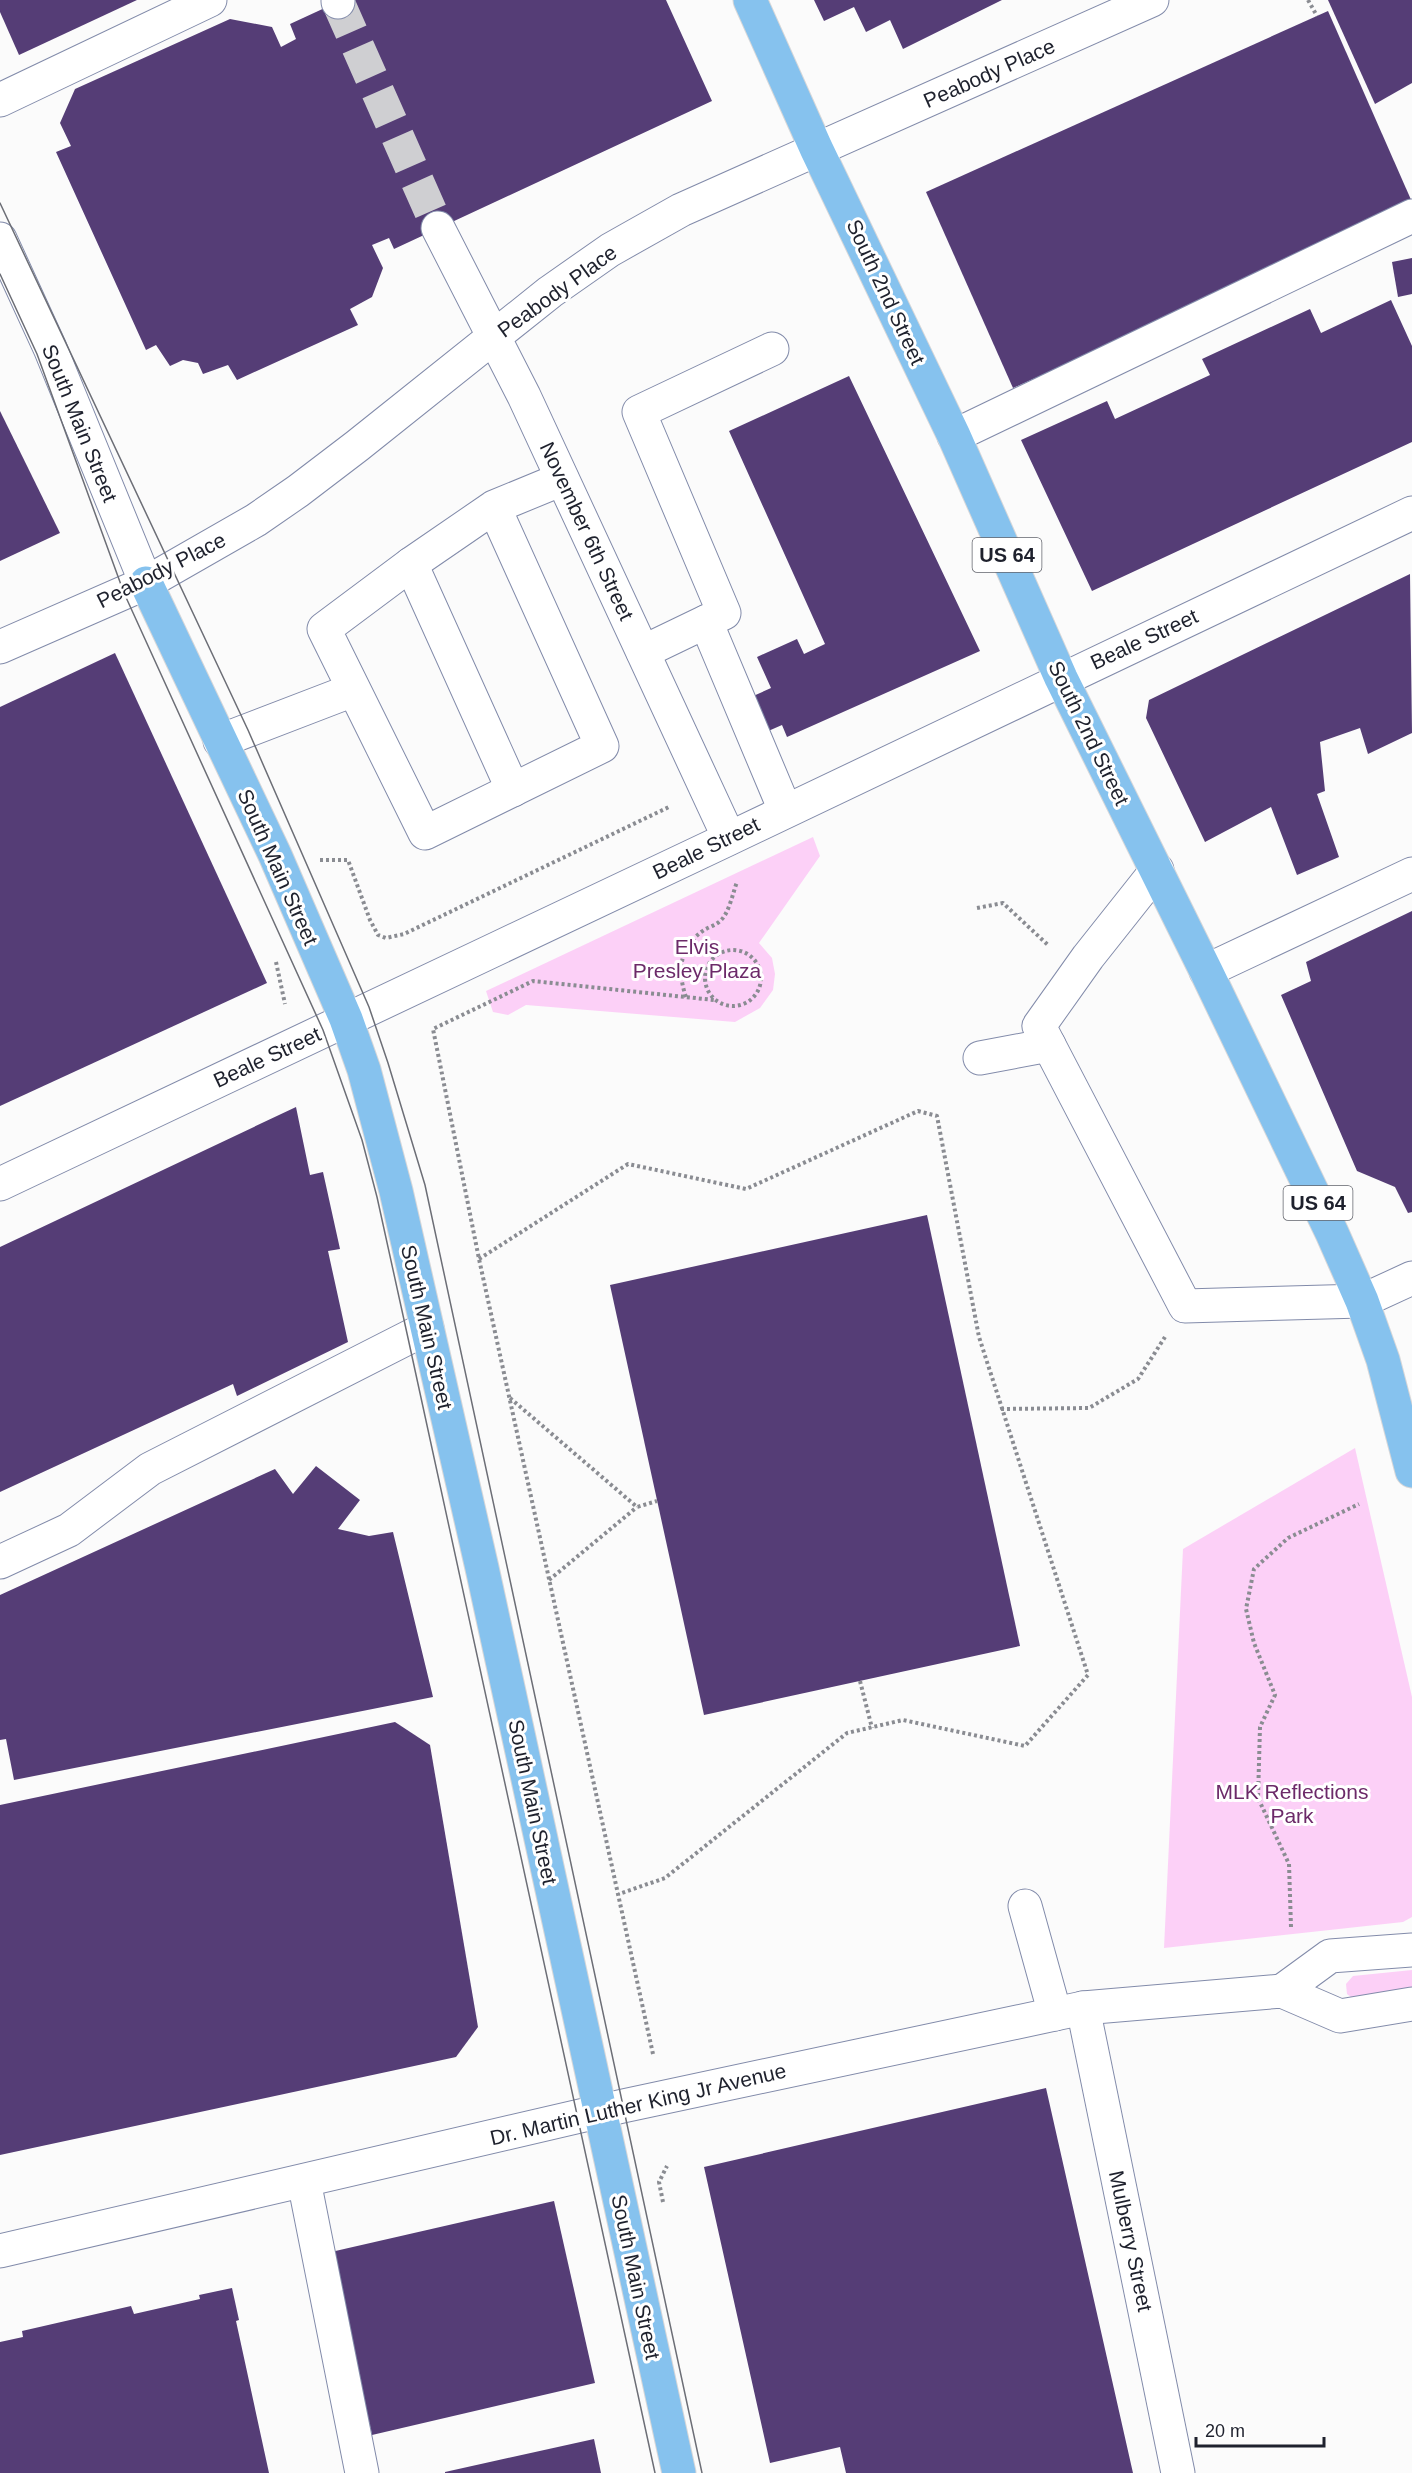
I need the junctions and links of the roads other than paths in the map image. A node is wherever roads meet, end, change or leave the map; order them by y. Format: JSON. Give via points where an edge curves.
{"nodes":[{"id":1,"x":210,"y":0,"type":"edge"},
{"id":2,"x":750,"y":0,"type":"edge"},
{"id":3,"x":1152,"y":0,"type":"edge"},
{"id":4,"x":0,"y":100,"type":"edge"},
{"id":5,"x":816,"y":148,"type":"junction"},
{"id":6,"x":1412,"y":216,"type":"edge"},
{"id":7,"x":438,"y":228,"type":"tunnel mouth"},
{"id":8,"x":0,"y":239,"type":"edge"},
{"id":9,"x":493,"y":336,"type":"junction"},
{"id":10,"x":772,"y":349,"type":"dead end"},
{"id":11,"x":954,"y":436,"type":"junction"},
{"id":12,"x":562,"y":479,"type":"junction"},
{"id":13,"x":494,"y":507,"type":"junction"},
{"id":14,"x":1412,"y":513,"type":"edge"},
{"id":15,"x":411,"y":564,"type":"junction"},
{"id":16,"x":146,"y":583,"type":"junction"},
{"id":17,"x":706,"y":622,"type":"junction"},
{"id":18,"x":0,"y":647,"type":"edge"},
{"id":19,"x":643,"y":652,"type":"junction"},
{"id":20,"x":1061,"y":678,"type":"junction"},
{"id":21,"x":353,"y":690,"type":"junction"},
{"id":22,"x":220,"y":741,"type":"junction"},
{"id":23,"x":513,"y":790,"type":"junction"},
{"id":24,"x":785,"y":810,"type":"junction"},
{"id":25,"x":729,"y":838,"type":"junction"},
{"id":26,"x":1157,"y":870,"type":"junction"},
{"id":27,"x":1412,"y":874,"type":"edge"},
{"id":28,"x":1206,"y":971,"type":"junction"},
{"id":29,"x":346,"y":1019,"type":"junction"},
{"id":30,"x":1049,"y":1045,"type":"junction"},
{"id":31,"x":980,"y":1058,"type":"dead end"},
{"id":32,"x":0,"y":1184,"type":"edge"},
{"id":33,"x":1412,"y":1278,"type":"edge"},
{"id":34,"x":1362,"y":1301,"type":"junction"},
{"id":35,"x":427,"y":1328,"type":"junction"},
{"id":36,"x":1412,"y":1471,"type":"edge"},
{"id":37,"x":0,"y":1562,"type":"edge"},
{"id":38,"x":1025,"y":1906,"type":"dead end"},
{"id":39,"x":1412,"y":1950,"type":"edge"},
{"id":40,"x":1282,"y":1991,"type":"junction"},
{"id":41,"x":1412,"y":2004,"type":"edge"},
{"id":42,"x":1069,"y":2011,"type":"junction"},
{"id":43,"x":600,"y":2112,"type":"junction"},
{"id":44,"x":304,"y":2181,"type":"junction"},
{"id":45,"x":0,"y":2251,"type":"edge"},
{"id":46,"x":362,"y":2473,"type":"edge"},
{"id":47,"x":679,"y":2473,"type":"edge"},
{"id":48,"x":1178,"y":2473,"type":"edge"}],
"edges":[{"from":1,"to":4,"type":"street"},
{"from":2,"to":5,"type":"main road","name":"South 2nd Street","number":"US 64"},
{"from":3,"to":5,"type":"street","name":"Peabody Place"},
{"from":5,"to":9,"type":"street","name":"Peabody Place","via":[[681,210],[610,250]]},
{"from":5,"to":11,"type":"main road","name":"South 2nd Street","number":"US 64"},
{"from":6,"to":11,"type":"street"},
{"from":7,"to":9,"type":"street","name":"November 6th Street"},
{"from":8,"to":16,"type":"street","name":"South Main Street","via":[[50,348]]},
{"from":9,"to":12,"type":"street","name":"November 6th Street"},
{"from":9,"to":16,"type":"street","name":"Peabody Place","via":[[298,491],[256,520]]},
{"from":10,"to":17,"type":"street","via":[[639,412],[724,613]]},
{"from":11,"to":20,"type":"main road","name":"South 2nd Street","number":"US 64"},
{"from":12,"to":13,"type":"street"},
{"from":12,"to":19,"type":"street","name":"November 6th Street"},
{"from":13,"to":15,"type":"street"},
{"from":13,"to":23,"type":"street","via":[[602,746]]},
{"from":14,"to":20,"type":"street","name":"Beale Street"},
{"from":15,"to":21,"type":"street","via":[[324,629]]},
{"from":15,"to":23,"type":"street"},
{"from":16,"to":18,"type":"street","name":"Peabody Place"},
{"from":16,"to":22,"type":"main road","name":"South Main Street"},
{"from":17,"to":19,"type":"street"},
{"from":17,"to":24,"type":"street"},
{"from":19,"to":25,"type":"street","name":"November 6th Street"},
{"from":20,"to":24,"type":"street","name":"Beale Street"},
{"from":20,"to":26,"type":"main road","name":"South 2nd Street","number":"US 64"},
{"from":21,"to":22,"type":"street"},
{"from":21,"to":23,"type":"street","via":[[425,833]]},
{"from":22,"to":29,"type":"main road","name":"South Main Street","via":[[275,855]]},
{"from":24,"to":25,"type":"street","name":"Beale Street"},
{"from":25,"to":29,"type":"street","name":"Beale Street"},
{"from":26,"to":28,"type":"main road","name":"South 2nd Street","number":"US 64"},
{"from":26,"to":30,"type":"street","via":[[1039,1026]]},
{"from":27,"to":28,"type":"street"},
{"from":28,"to":34,"type":"main road","name":"South 2nd Street","number":"US 64"},
{"from":29,"to":32,"type":"street","name":"Beale Street"},
{"from":29,"to":35,"type":"main road","name":"South Main Street","via":[[364,1070],[396,1191]]},
{"from":30,"to":31,"type":"street"},
{"from":30,"to":34,"type":"street","via":[[1185,1306]]},
{"from":33,"to":34,"type":"street"},
{"from":34,"to":36,"type":"main road","name":"South 2nd Street","number":"US 64","via":[[1383,1360]]},
{"from":35,"to":37,"type":"street","via":[[150,1469],[69,1530]]},
{"from":35,"to":43,"type":"main road","name":"South Main Street"},
{"from":38,"to":42,"type":"street","name":"Mulberry Street"},
{"from":39,"to":40,"type":"street","via":[[1330,1956]]},
{"from":40,"to":41,"type":"street","name":"Dr. Martin Luther King Jr Avenue","via":[[1340,2016]]},
{"from":40,"to":42,"type":"street","name":"Dr. Martin Luther King Jr Avenue"},
{"from":42,"to":43,"type":"street","name":"Dr. Martin Luther King Jr Avenue"},
{"from":42,"to":48,"type":"street","name":"Mulberry Street"},
{"from":43,"to":44,"type":"street","name":"Dr. Martin Luther King Jr Avenue"},
{"from":43,"to":47,"type":"main road","name":"South Main Street"},
{"from":44,"to":45,"type":"street","name":"Dr. Martin Luther King Jr Avenue"},
{"from":44,"to":46,"type":"street"}]}
